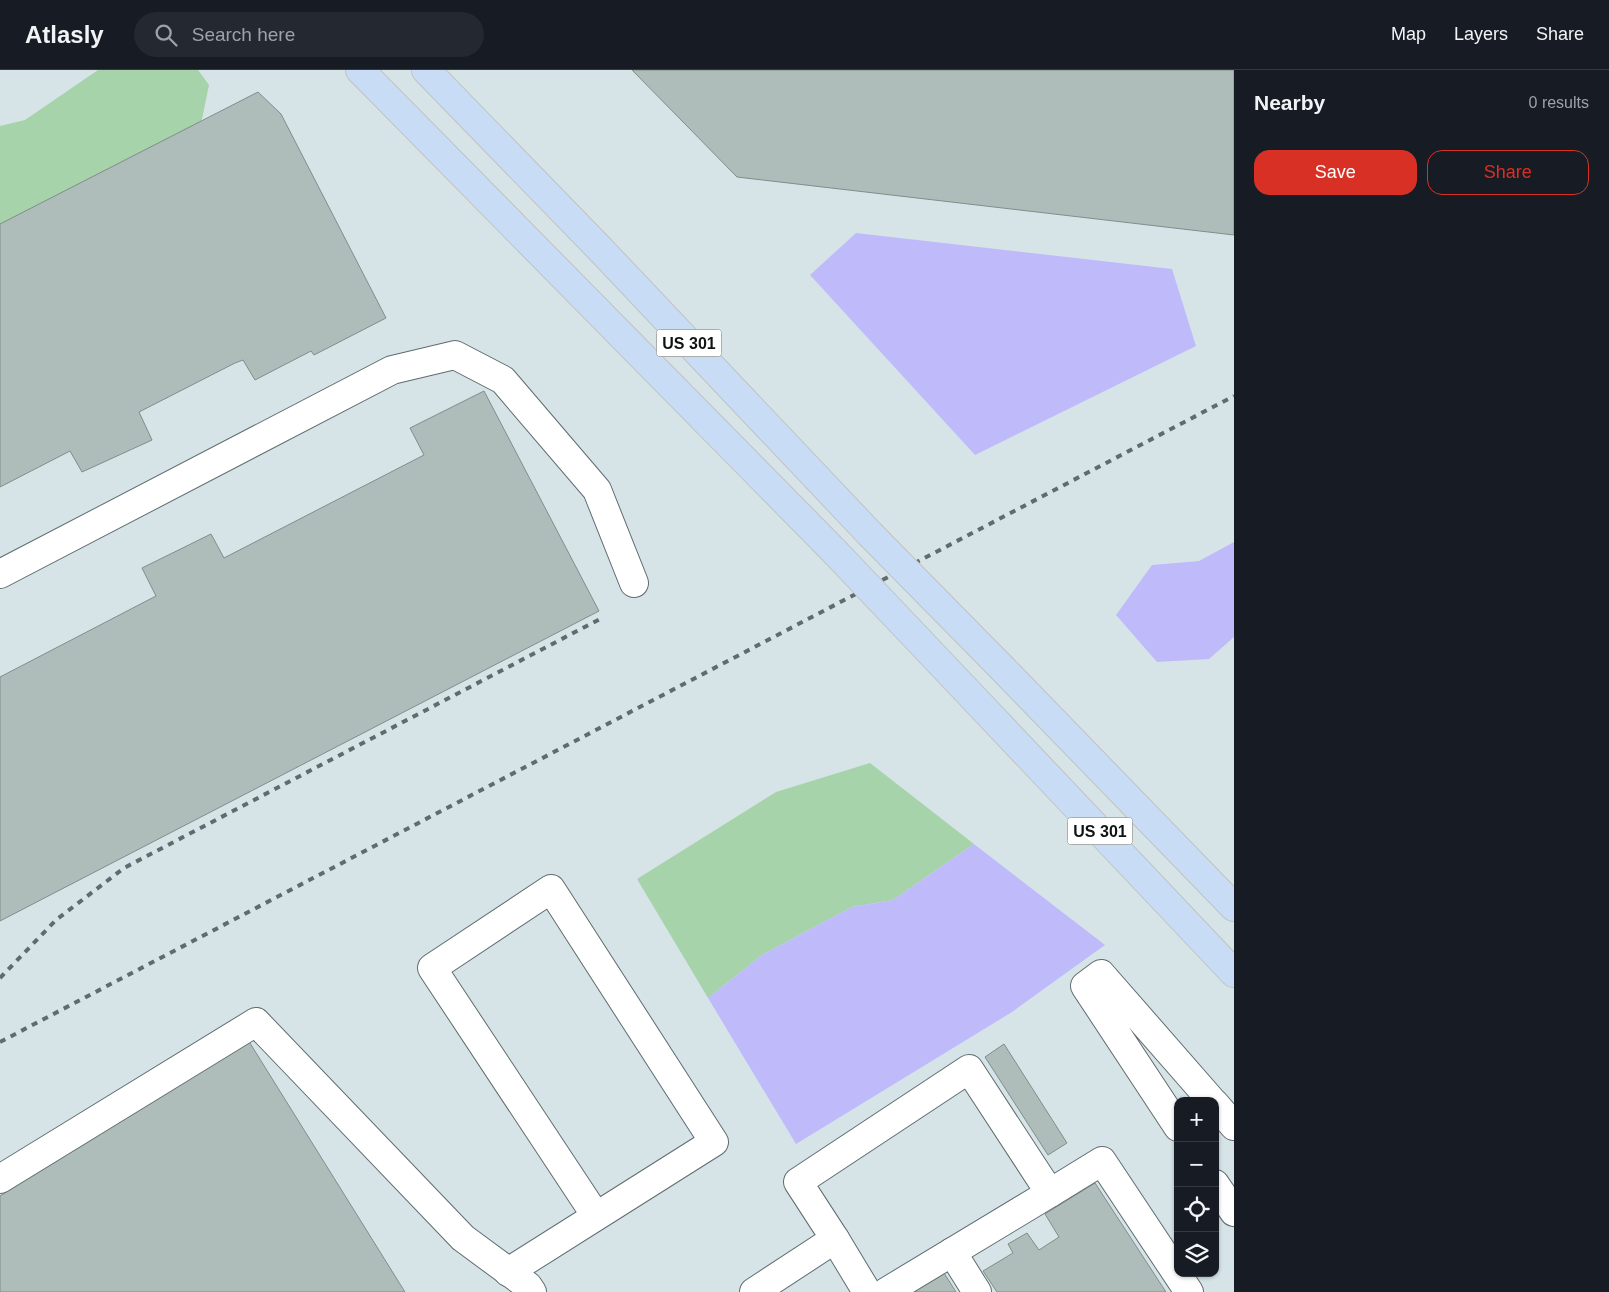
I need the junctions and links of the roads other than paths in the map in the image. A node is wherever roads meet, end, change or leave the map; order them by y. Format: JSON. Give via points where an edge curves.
{"nodes":[{"id":1,"x":360,"y":70,"type":"edge"},
{"id":2,"x":426,"y":70,"type":"edge"},
{"id":3,"x":0,"y":574,"type":"edge"},
{"id":4,"x":634,"y":583,"type":"dead end"},
{"id":5,"x":1234,"y":907,"type":"edge"},
{"id":6,"x":1234,"y":973,"type":"edge"},
{"id":7,"x":1209,"y":1097,"type":"edge"},
{"id":8,"x":1219,"y":1109,"type":"edge"},
{"id":9,"x":1174,"y":1121,"type":"edge"},
{"id":10,"x":1234,"y":1126,"type":"edge"},
{"id":11,"x":0,"y":1178,"type":"edge"},
{"id":12,"x":1217,"y":1187,"type":"edge"},
{"id":13,"x":1050,"y":1193,"type":"junction"},
{"id":14,"x":1234,"y":1212,"type":"edge"},
{"id":15,"x":596,"y":1216,"type":"junction"},
{"id":16,"x":835,"y":1239,"type":"junction"},
{"id":17,"x":952,"y":1252,"type":"junction"},
{"id":18,"x":508,"y":1272,"type":"junction"},
{"id":19,"x":532,"y":1292,"type":"edge"},
{"id":20,"x":754,"y":1292,"type":"edge"},
{"id":21,"x":867,"y":1292,"type":"edge"},
{"id":22,"x":886,"y":1292,"type":"edge"},
{"id":23,"x":977,"y":1292,"type":"edge"},
{"id":24,"x":1189,"y":1292,"type":"edge"}],
"edges":[{"from":1,"to":6,"type":"main road","number":"US 301","bridge":true,"via":[[835,552]]},
{"from":2,"to":5,"type":"main road","number":"US 301","bridge":true,"via":[[870,534]]},
{"from":3,"to":4,"type":"lane","via":[[392,370],[455,355],[503,380],[596,490]]},
{"from":7,"to":9,"type":"lane","via":[[1101,974],[1085,986]]},
{"from":8,"to":10,"type":"lane"},
{"from":11,"to":18,"type":"lane","via":[[256,1022],[463,1238]]},
{"from":12,"to":14,"type":"lane"},
{"from":13,"to":16,"type":"lane","via":[[970,1069],[798,1182]]},
{"from":13,"to":17,"type":"lane"},
{"from":13,"to":24,"type":"lane","via":[[1102,1161]]},
{"from":15,"to":15,"type":"lane","via":[[714,1142],[551,889],[432,968]]},
{"from":15,"to":18,"type":"lane"},
{"from":16,"to":20,"type":"lane"},
{"from":16,"to":21,"type":"lane"},
{"from":17,"to":22,"type":"lane"},
{"from":17,"to":23,"type":"lane"},
{"from":18,"to":19,"type":"lane"}]}
